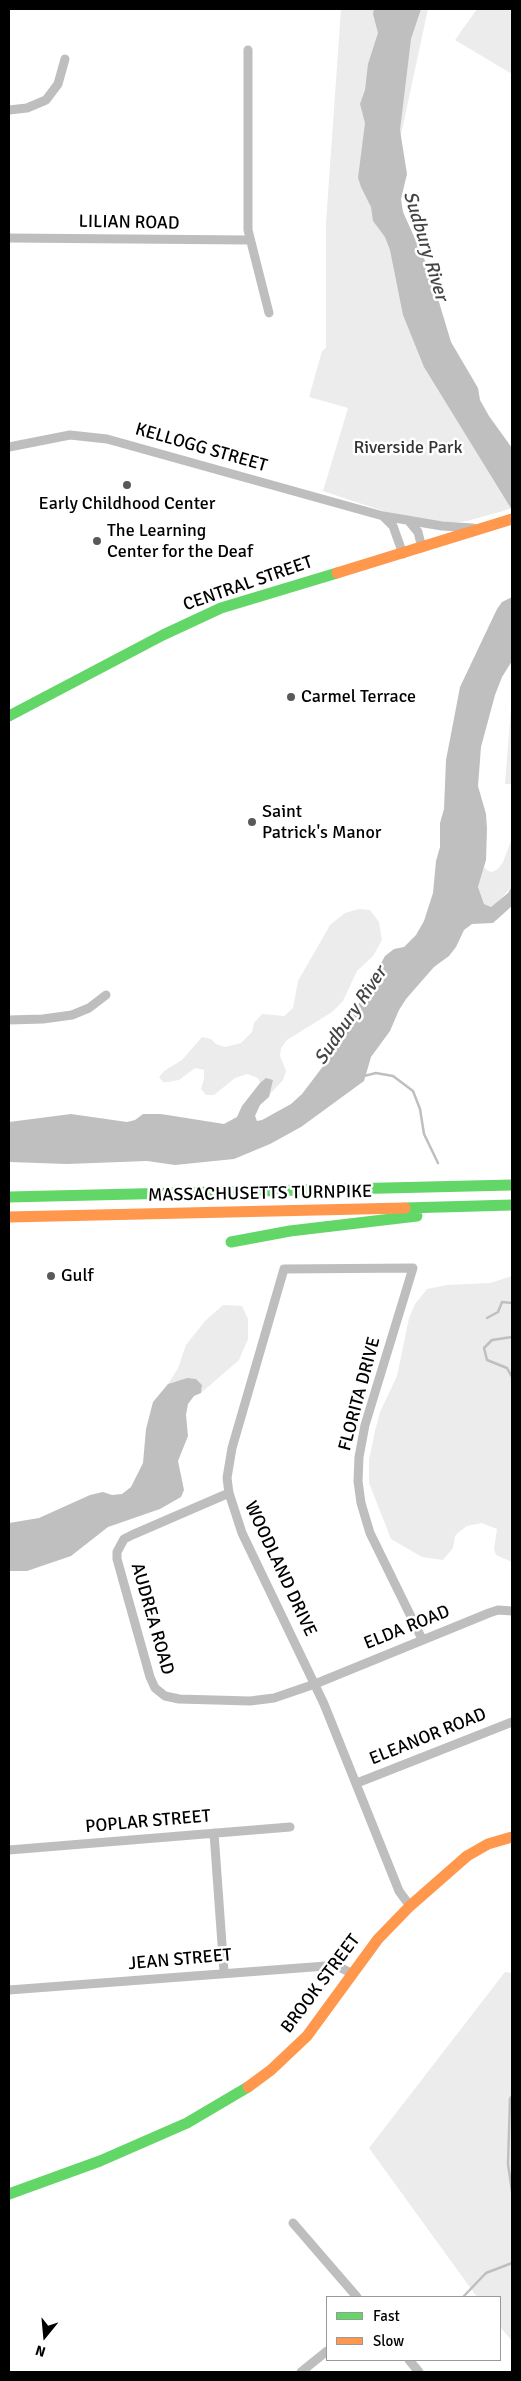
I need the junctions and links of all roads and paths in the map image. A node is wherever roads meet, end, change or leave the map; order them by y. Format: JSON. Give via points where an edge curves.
{"nodes":[{"id":1,"x":248,"y":50,"type":"dead end"},
{"id":2,"x":65,"y":59,"type":"dead end"},
{"id":3,"x":9,"y":110,"type":"edge"},
{"id":4,"x":9,"y":238,"type":"edge"},
{"id":5,"x":249,"y":240,"type":"junction"},
{"id":6,"x":269,"y":313,"type":"dead end"},
{"id":7,"x":9,"y":447,"type":"edge"},
{"id":8,"x":383,"y":516,"type":"junction"},
{"id":9,"x":408,"y":520,"type":"junction"},
{"id":10,"x":511,"y":520,"type":"edge"},
{"id":11,"x":484,"y":528,"type":"junction"},
{"id":12,"x":422,"y":548,"type":"junction"},
{"id":13,"x":403,"y":554,"type":"junction"},
{"id":14,"x":9,"y":716,"type":"edge"},
{"id":15,"x":106,"y":995,"type":"dead end"},
{"id":16,"x":9,"y":1020,"type":"edge"},
{"id":17,"x":512,"y":1185,"type":"edge"},
{"id":18,"x":9,"y":1196,"type":"edge"},
{"id":19,"x":512,"y":1206,"type":"edge"},
{"id":20,"x":9,"y":1217,"type":"edge"},
{"id":21,"x":231,"y":1242,"type":"dead end"},
{"id":22,"x":413,"y":1268,"type":"joint"},
{"id":23,"x":228,"y":1493,"type":"junction"},
{"id":24,"x":512,"y":1611,"type":"edge"},
{"id":25,"x":422,"y":1639,"type":"junction"},
{"id":26,"x":315,"y":1684,"type":"junction"},
{"id":27,"x":512,"y":1722,"type":"edge"},
{"id":28,"x":356,"y":1783,"type":"junction"},
{"id":29,"x":290,"y":1827,"type":"dead end"},
{"id":30,"x":214,"y":1833,"type":"junction"},
{"id":31,"x":512,"y":1837,"type":"edge"},
{"id":32,"x":9,"y":1850,"type":"edge"},
{"id":33,"x":410,"y":1906,"type":"junction"},
{"id":34,"x":224,"y":1972,"type":"junction"},
{"id":35,"x":353,"y":1974,"type":"junction"},
{"id":36,"x":9,"y":1990,"type":"edge"},
{"id":37,"x":9,"y":2194,"type":"edge"},
{"id":38,"x":293,"y":2223,"type":"dead end"},
{"id":39,"x":356,"y":2296,"type":"edge"},
{"id":40,"x":326,"y":2352,"type":"edge"},
{"id":41,"x":410,"y":2361,"type":"edge"},
{"id":42,"x":301,"y":2372,"type":"edge"},
{"id":43,"x":419,"y":2372,"type":"edge"}],
"edges":[{"from":1,"to":5,"type":"street"},
{"from":2,"to":3,"type":"street","via":[[58,84],[46,100],[27,108]]},
{"from":4,"to":5,"type":"street","name":"LILIAN ROAD"},
{"from":5,"to":6,"type":"street"},
{"from":7,"to":8,"type":"street","name":"KELLOGG STREET","via":[[70,435],[106,439]]},
{"from":8,"to":9,"type":"street","name":"KELLOGG STREET"},
{"from":8,"to":13,"type":"street","via":[[393,526]]},
{"from":9,"to":11,"type":"street","name":"KELLOGG STREET"},
{"from":9,"to":12,"type":"street","via":[[418,532]]},
{"from":10,"to":11,"type":"main road","name":"CENTRAL STREET"},
{"from":11,"to":12,"type":"main road","name":"CENTRAL STREET"},
{"from":12,"to":13,"type":"main road","name":"CENTRAL STREET"},
{"from":13,"to":14,"type":"main road","name":"CENTRAL STREET","via":[[221,608],[162,635]]},
{"from":15,"to":16,"type":"street","via":[[72,1015]]},
{"from":17,"to":18,"type":"main road","name":"MASSACHUSETTS TURNPIKE"},
{"from":19,"to":20,"type":"main road","name":"MASSACHUSETTS TURNPIKE"},
{"from":19,"to":21,"type":"main road","via":[[290,1231]]},
{"from":22,"to":23,"type":"street","name":"WOODLAND DRIVE","via":[[284,1269],[232,1448]]},
{"from":22,"to":25,"type":"street","name":"FLORITA DRIVE","via":[[365,1425],[358,1481],[370,1533]]},
{"from":23,"to":26,"type":"street","name":"WOODLAND DRIVE","via":[[242,1533]]},
{"from":23,"to":26,"type":"street","name":"AUDREA ROAD","via":[[132,1535],[119,1545],[117,1559],[153,1683],[160,1693],[171,1698],[258,1701]]},
{"from":24,"to":25,"type":"street","name":"ELDA ROAD","via":[[498,1610]]},
{"from":25,"to":26,"type":"street","name":"ELDA ROAD"},
{"from":26,"to":28,"type":"street","name":"WOODLAND DRIVE"},
{"from":27,"to":28,"type":"street","name":"ELEANOR ROAD"},
{"from":28,"to":33,"type":"street","name":"WOODLAND DRIVE","via":[[399,1890]]},
{"from":29,"to":30,"type":"street","name":"POPLAR STREET"},
{"from":30,"to":32,"type":"street","name":"POPLAR STREET"},
{"from":30,"to":34,"type":"street"},
{"from":31,"to":33,"type":"main road","name":"BROOK STREET","via":[[488,1844],[467,1856]]},
{"from":33,"to":35,"type":"main road","name":"BROOK STREET","via":[[378,1939]]},
{"from":34,"to":35,"type":"street","name":"JEAN STREET","via":[[326,1966],[339,1967]]},
{"from":34,"to":36,"type":"street","name":"JEAN STREET"},
{"from":35,"to":37,"type":"main road","name":"BROOK STREET","via":[[328,2011],[296,2047],[232,2098],[187,2123],[100,2161]]},
{"from":38,"to":39,"type":"street"},
{"from":40,"to":42,"type":"street"},
{"from":41,"to":43,"type":"street"}]}
